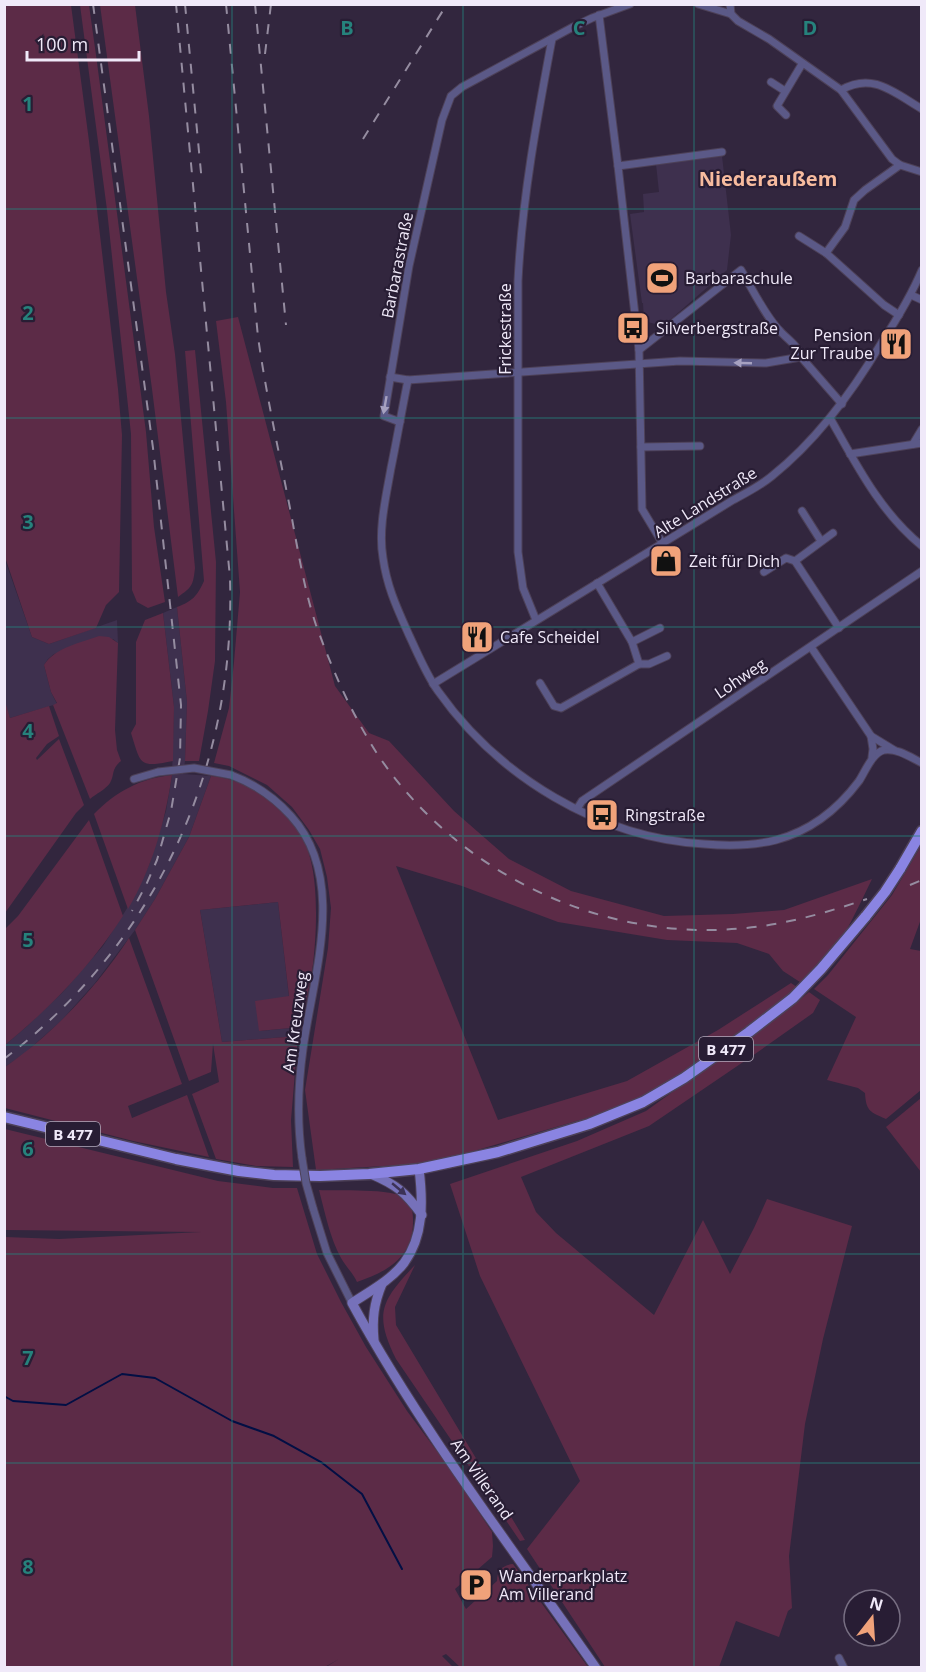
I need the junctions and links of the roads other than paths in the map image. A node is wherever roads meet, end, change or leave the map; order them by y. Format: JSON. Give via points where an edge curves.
{"nodes":[{"id":1,"x":630,"y":4,"type":"edge"},
{"id":2,"x":698,"y":4,"type":"edge"},
{"id":3,"x":730,"y":4,"type":"edge"},
{"id":4,"x":731,"y":14,"type":"junction"},
{"id":5,"x":599,"y":15,"type":"junction"},
{"id":6,"x":552,"y":39,"type":"junction"},
{"id":7,"x":802,"y":64,"type":"junction"},
{"id":8,"x":771,"y":82,"type":"dead end"},
{"id":9,"x":841,"y":90,"type":"junction"},
{"id":10,"x":785,"y":91,"type":"junction"},
{"id":11,"x":921,"y":109,"type":"edge"},
{"id":12,"x":786,"y":115,"type":"dead end"},
{"id":13,"x":722,"y":152,"type":"dead end"},
{"id":14,"x":900,"y":165,"type":"junction"},
{"id":15,"x":618,"y":166,"type":"junction"},
{"id":16,"x":921,"y":172,"type":"edge"},
{"id":17,"x":799,"y":236,"type":"dead end"},
{"id":18,"x":826,"y":254,"type":"junction"},
{"id":19,"x":921,"y":270,"type":"edge"},
{"id":20,"x":911,"y":295,"type":"junction"},
{"id":21,"x":921,"y":300,"type":"edge"},
{"id":22,"x":899,"y":315,"type":"junction"},
{"id":23,"x":639,"y":350,"type":"junction"},
{"id":24,"x":801,"y":357,"type":"junction"},
{"id":25,"x":640,"y":364,"type":"junction"},
{"id":26,"x":518,"y":371,"type":"junction"},
{"id":27,"x":390,"y":377,"type":"junction"},
{"id":28,"x":408,"y":380,"type":"junction"},
{"id":29,"x":842,"y":404,"type":"junction"},
{"id":30,"x":830,"y":418,"type":"junction"},
{"id":31,"x":400,"y":422,"type":"junction"},
{"id":32,"x":921,"y":429,"type":"edge"},
{"id":33,"x":921,"y":443,"type":"edge"},
{"id":34,"x":913,"y":444,"type":"junction"},
{"id":35,"x":700,"y":446,"type":"dead end"},
{"id":36,"x":641,"y":447,"type":"junction"},
{"id":37,"x":850,"y":454,"type":"junction"},
{"id":38,"x":802,"y":511,"type":"dead end"},
{"id":39,"x":833,"y":533,"type":"dead end"},
{"id":40,"x":821,"y":540,"type":"junction"},
{"id":41,"x":663,"y":544,"type":"junction"},
{"id":42,"x":921,"y":546,"type":"edge"},
{"id":43,"x":795,"y":561,"type":"junction"},
{"id":44,"x":764,"y":572,"type":"dead end"},
{"id":45,"x":921,"y":572,"type":"edge"},
{"id":46,"x":597,"y":583,"type":"junction"},
{"id":47,"x":536,"y":620,"type":"junction"},
{"id":48,"x":660,"y":628,"type":"dead end"},
{"id":49,"x":839,"y":628,"type":"junction"},
{"id":50,"x":632,"y":642,"type":"junction"},
{"id":51,"x":811,"y":646,"type":"junction"},
{"id":52,"x":667,"y":656,"type":"dead end"},
{"id":53,"x":639,"y":664,"type":"junction"},
{"id":54,"x":540,"y":683,"type":"dead end"},
{"id":55,"x":433,"y":684,"type":"junction"},
{"id":56,"x":871,"y":736,"type":"junction"},
{"id":57,"x":894,"y":750,"type":"junction"},
{"id":58,"x":872,"y":761,"type":"junction"},
{"id":59,"x":921,"y":763,"type":"edge"},
{"id":60,"x":134,"y":779,"type":"dead end"},
{"id":61,"x":577,"y":809,"type":"junction"},
{"id":62,"x":921,"y":831,"type":"edge"},
{"id":63,"x":4,"y":1117,"type":"edge"},
{"id":64,"x":419,"y":1169,"type":"junction"},
{"id":65,"x":369,"y":1174,"type":"junction"},
{"id":66,"x":422,"y":1215,"type":"junction"},
{"id":67,"x":382,"y":1284,"type":"junction"},
{"id":68,"x":352,"y":1303,"type":"junction"},
{"id":69,"x":374,"y":1343,"type":"junction"},
{"id":70,"x":839,"y":1658,"type":"dead end"},
{"id":71,"x":596,"y":1668,"type":"edge"},
{"id":72,"x":844,"y":1668,"type":"edge"}],
"edges":[{"from":1,"to":5,"type":"street"},
{"from":2,"to":4,"type":"street"},
{"from":3,"to":4,"type":"street"},
{"from":4,"to":7,"type":"street"},
{"from":5,"to":6,"type":"street"},
{"from":5,"to":15,"type":"street"},
{"from":6,"to":26,"type":"street","name":"Frickestraße","via":[[521,238]]},
{"from":6,"to":27,"type":"street","name":"Barbarastraße","via":[[456,91],[447,103],[409,266]]},
{"from":7,"to":9,"type":"street"},
{"from":7,"to":10,"type":"street"},
{"from":8,"to":10,"type":"street"},
{"from":9,"to":11,"type":"street","via":[[857,83],[875,83]]},
{"from":9,"to":14,"type":"street"},
{"from":10,"to":12,"type":"street","via":[[777,106]]},
{"from":13,"to":15,"type":"street"},
{"from":14,"to":16,"type":"street"},
{"from":14,"to":18,"type":"street","via":[[854,200],[845,227]]},
{"from":15,"to":23,"type":"street"},
{"from":17,"to":18,"type":"street"},
{"from":18,"to":22,"type":"street"},
{"from":19,"to":20,"type":"street","name":"Alte Landstraße"},
{"from":20,"to":21,"type":"street"},
{"from":20,"to":22,"type":"street","name":"Alte Landstraße"},
{"from":22,"to":29,"type":"street","name":"Alte Landstraße"},
{"from":23,"to":24,"type":"street","via":[[741,270],[774,324]]},
{"from":23,"to":25,"type":"street"},
{"from":24,"to":25,"type":"street","one_way":true,"via":[[766,363],[694,360]]},
{"from":24,"to":29,"type":"street"},
{"from":25,"to":26,"type":"street"},
{"from":25,"to":36,"type":"street"},
{"from":26,"to":28,"type":"street"},
{"from":26,"to":47,"type":"street","name":"Frickestraße","via":[[518,552],[523,588]]},
{"from":27,"to":28,"type":"street"},
{"from":27,"to":31,"type":"street","name":"Barbarastraße","one_way":true,"via":[[384,416]]},
{"from":28,"to":31,"type":"street"},
{"from":29,"to":30,"type":"street","name":"Alte Landstraße"},
{"from":30,"to":37,"type":"street"},
{"from":30,"to":41,"type":"street","name":"Alte Landstraße","via":[[764,483]]},
{"from":31,"to":55,"type":"street","via":[[385,504],[382,555],[389,590]]},
{"from":32,"to":34,"type":"street"},
{"from":33,"to":34,"type":"street"},
{"from":34,"to":37,"type":"street"},
{"from":35,"to":36,"type":"street"},
{"from":36,"to":41,"type":"street","via":[[642,509]]},
{"from":37,"to":42,"type":"street","via":[[876,498]]},
{"from":38,"to":40,"type":"street"},
{"from":39,"to":40,"type":"street"},
{"from":40,"to":43,"type":"street"},
{"from":41,"to":46,"type":"street","name":"Alte Landstraße"},
{"from":43,"to":44,"type":"street","via":[[786,558]]},
{"from":43,"to":49,"type":"street"},
{"from":45,"to":49,"type":"street","name":"Lohweg"},
{"from":46,"to":47,"type":"street","name":"Alte Landstraße"},
{"from":46,"to":50,"type":"street"},
{"from":47,"to":55,"type":"street","name":"Alte Landstraße"},
{"from":48,"to":50,"type":"street"},
{"from":49,"to":51,"type":"street","name":"Lohweg"},
{"from":50,"to":53,"type":"street"},
{"from":51,"to":56,"type":"street"},
{"from":51,"to":61,"type":"street","name":"Lohweg","via":[[582,801]]},
{"from":52,"to":53,"type":"street"},
{"from":53,"to":54,"type":"street","via":[[561,708],[554,706]]},
{"from":55,"to":61,"type":"street","via":[[488,748],[536,786]]},
{"from":56,"to":57,"type":"street"},
{"from":56,"to":58,"type":"street"},
{"from":57,"to":58,"type":"street","via":[[882,750]]},
{"from":57,"to":59,"type":"street"},
{"from":58,"to":61,"type":"street","via":[[850,793],[832,810],[791,835],[763,843],[725,846],[662,839],[617,827]]},
{"from":60,"to":68,"type":"street","name":"Am Kreuzweg","bridge":true,"via":[[194,768],[231,775],[277,801],[301,826],[310,843],[323,903],[302,1052],[302,1158],[327,1253]]},
{"from":62,"to":64,"type":"main road","number":"B 477","bridge":true,"via":[[885,892],[821,969],[793,998],[717,1056],[643,1102],[590,1124],[498,1152]]},
{"from":63,"to":65,"type":"main road","number":"B 477","via":[[239,1171],[314,1176]]},
{"from":64,"to":65,"type":"main road","number":"B 477"},
{"from":64,"to":66,"type":"main road"},
{"from":65,"to":66,"type":"main road","one_way":true,"via":[[402,1190]]},
{"from":66,"to":67,"type":"main road","via":[[415,1244],[404,1264]]},
{"from":67,"to":68,"type":"main road"},
{"from":67,"to":69,"type":"main road","via":[[372,1320]]},
{"from":68,"to":69,"type":"main road","name":"Am Villerand"},
{"from":69,"to":71,"type":"main road","name":"Am Villerand","via":[[467,1485]]},
{"from":70,"to":72,"type":"street"}]}
